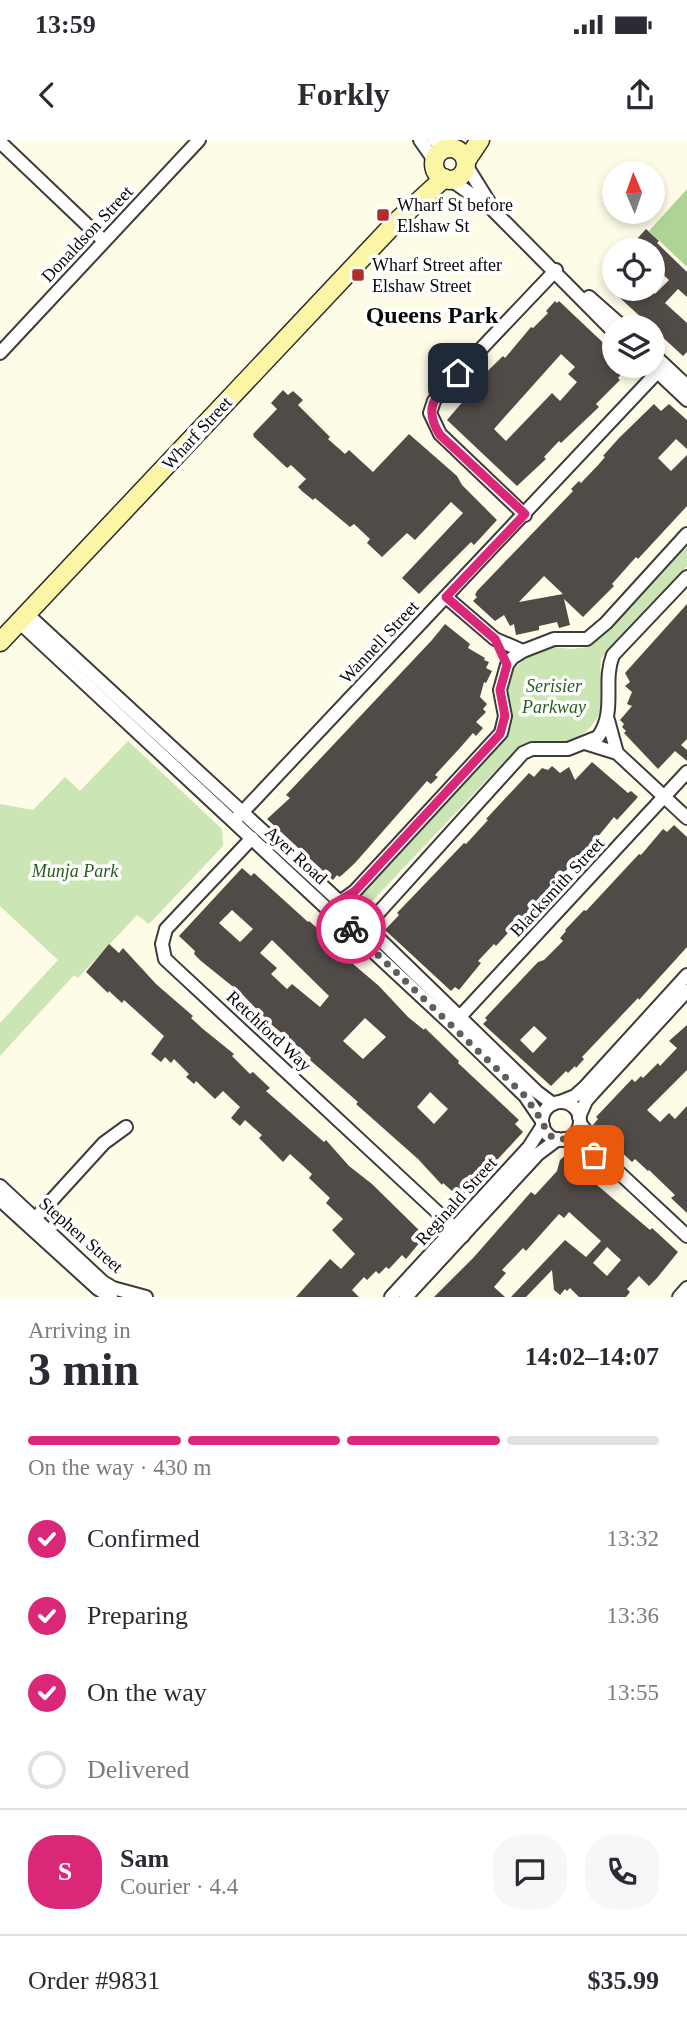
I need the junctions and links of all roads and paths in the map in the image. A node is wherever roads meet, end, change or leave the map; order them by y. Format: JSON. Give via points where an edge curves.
{"nodes":[{"id":1,"x":199,"y":140,"type":"edge"},
{"id":2,"x":420,"y":140,"type":"edge"},
{"id":3,"x":480,"y":140,"type":"edge"},
{"id":4,"x":0,"y":142,"type":"edge"},
{"id":5,"x":449,"y":159,"type":"edge"},
{"id":6,"x":492,"y":209,"type":"junction"},
{"id":7,"x":104,"y":242,"type":"junction"},
{"id":8,"x":556,"y":270,"type":"junction"},
{"id":9,"x":609,"y":315,"type":"edge"},
{"id":10,"x":602,"y":319,"type":"edge"},
{"id":11,"x":0,"y":353,"type":"edge"},
{"id":12,"x":665,"y":373,"type":"edge"},
{"id":13,"x":665,"y":377,"type":"edge"},
{"id":14,"x":648,"y":378,"type":"edge"},
{"id":15,"x":687,"y":386,"type":"edge"},
{"id":16,"x":687,"y":400,"type":"edge"},
{"id":17,"x":525,"y":514,"type":"junction"},
{"id":18,"x":687,"y":534,"type":"edge"},
{"id":19,"x":687,"y":577,"type":"edge"},
{"id":20,"x":446,"y":597,"type":"junction"},
{"id":21,"x":23,"y":618,"type":"junction"},
{"id":22,"x":495,"y":639,"type":"junction"},
{"id":23,"x":0,"y":642,"type":"edge"},
{"id":24,"x":514,"y":658,"type":"junction"},
{"id":25,"x":608,"y":720,"type":"junction"},
{"id":26,"x":585,"y":743,"type":"junction"},
{"id":27,"x":617,"y":753,"type":"junction"},
{"id":28,"x":687,"y":772,"type":"edge"},
{"id":29,"x":664,"y":797,"type":"junction"},
{"id":30,"x":237,"y":817,"type":"junction"},
{"id":31,"x":687,"y":818,"type":"edge"},
{"id":32,"x":252,"y":838,"type":"junction"},
{"id":33,"x":335,"y":905,"type":"junction"},
{"id":34,"x":362,"y":931,"type":"junction"},
{"id":35,"x":687,"y":975,"type":"edge"},
{"id":36,"x":687,"y":991,"type":"edge"},
{"id":37,"x":456,"y":1021,"type":"junction"},
{"id":38,"x":556,"y":1103,"type":"junction"},
{"id":39,"x":580,"y":1120,"type":"junction"},
{"id":40,"x":542,"y":1123,"type":"junction"},
{"id":41,"x":126,"y":1127,"type":"dead end"},
{"id":42,"x":561,"y":1139,"type":"junction"},
{"id":43,"x":613,"y":1167,"type":"junction"},
{"id":44,"x":0,"y":1186,"type":"edge"},
{"id":45,"x":0,"y":1200,"type":"edge"},
{"id":46,"x":32,"y":1223,"type":"junction"},
{"id":47,"x":459,"y":1232,"type":"junction"},
{"id":48,"x":687,"y":1236,"type":"edge"},
{"id":49,"x":687,"y":1288,"type":"edge"},
{"id":50,"x":132,"y":1295,"type":"edge"},
{"id":51,"x":111,"y":1297,"type":"edge"},
{"id":52,"x":146,"y":1297,"type":"edge"},
{"id":53,"x":391,"y":1297,"type":"edge"},
{"id":54,"x":406,"y":1297,"type":"edge"},
{"id":55,"x":678,"y":1297,"type":"edge"}],
"edges":[{"from":1,"to":7,"type":"street","name":"Donaldson Street"},
{"from":2,"to":5,"type":"street"},
{"from":3,"to":5,"type":"street","name":"Wharf Street"},
{"from":4,"to":7,"type":"street"},
{"from":5,"to":6,"type":"street"},
{"from":5,"to":6,"type":"street","via":[[468,190]]},
{"from":5,"to":21,"type":"street","name":"Wharf Street","via":[[395,223]]},
{"from":6,"to":8,"type":"street"},
{"from":7,"to":11,"type":"street","name":"Donaldson Street"},
{"from":8,"to":9,"type":"street"},
{"from":8,"to":10,"type":"street"},
{"from":8,"to":17,"type":"street","via":[[441,391],[430,413],[440,435]]},
{"from":12,"to":15,"type":"street"},
{"from":13,"to":16,"type":"street"},
{"from":14,"to":17,"type":"street","name":"Wannell Street"},
{"from":17,"to":20,"type":"street","name":"Wannell Street"},
{"from":18,"to":24,"type":"street","via":[[587,639],[554,639]]},
{"from":19,"to":25,"type":"street","via":[[613,655],[607,669]]},
{"from":20,"to":22,"type":"street"},
{"from":20,"to":30,"type":"street","name":"Wannell Street"},
{"from":21,"to":23,"type":"street","name":"Wharf Street"},
{"from":21,"to":30,"type":"street","name":"Ayer Road"},
{"from":22,"to":24,"type":"street"},
{"from":22,"to":24,"type":"street"},
{"from":24,"to":33,"type":"street","via":[[500,690],[505,716],[501,733],[355,891]]},
{"from":25,"to":26,"type":"street","via":[[598,737]]},
{"from":25,"to":27,"type":"street"},
{"from":26,"to":27,"type":"street"},
{"from":26,"to":34,"type":"street","via":[[523,753]]},
{"from":27,"to":29,"type":"street"},
{"from":28,"to":29,"type":"street","name":"Blacksmith Street"},
{"from":29,"to":31,"type":"street"},
{"from":29,"to":37,"type":"street","name":"Blacksmith Street"},
{"from":30,"to":32,"type":"street","name":"Ayer Road"},
{"from":30,"to":33,"type":"street","name":"Ayer Road"},
{"from":32,"to":33,"type":"street","name":"Ayer Road"},
{"from":32,"to":47,"type":"street","name":"Retchford Way","via":[[166,929],[165,959]]},
{"from":33,"to":34,"type":"street","name":"Ayer Road"},
{"from":34,"to":37,"type":"street","name":"Ayer Road"},
{"from":35,"to":38,"type":"street","via":[[585,1087]]},
{"from":36,"to":39,"type":"street","via":[[586,1101]]},
{"from":37,"to":38,"type":"street","name":"Ayer Road","via":[[537,1092]]},
{"from":37,"to":40,"type":"street","name":"Ayer Road","via":[[525,1096]]},
{"from":38,"to":39,"type":"street","via":[[575,1108]]},
{"from":38,"to":40,"type":"street","via":[[545,1111]]},
{"from":39,"to":42,"type":"street","via":[[575,1133]]},
{"from":39,"to":43,"type":"street"},
{"from":40,"to":42,"type":"street","via":[[547,1133]]},
{"from":40,"to":47,"type":"street","name":"Reginald Street","via":[[529,1147]]},
{"from":41,"to":46,"type":"street","via":[[104,1143]]},
{"from":42,"to":43,"type":"street"},
{"from":42,"to":47,"type":"street","name":"Reginald Street","via":[[538,1154]]},
{"from":43,"to":48,"type":"street"},
{"from":44,"to":46,"type":"street","name":"Stephen Street"},
{"from":45,"to":46,"type":"street","name":"Stephen Street"},
{"from":46,"to":50,"type":"street","name":"Stephen Street","via":[[103,1282]]},
{"from":46,"to":51,"type":"street","name":"Stephen Street","via":[[97,1289]]},
{"from":47,"to":53,"type":"street","name":"Reginald Street"},
{"from":47,"to":54,"type":"street","name":"Reginald Street"},
{"from":49,"to":55,"type":"street"},
{"from":50,"to":52,"type":"street","name":"Stephen Street"}]}
